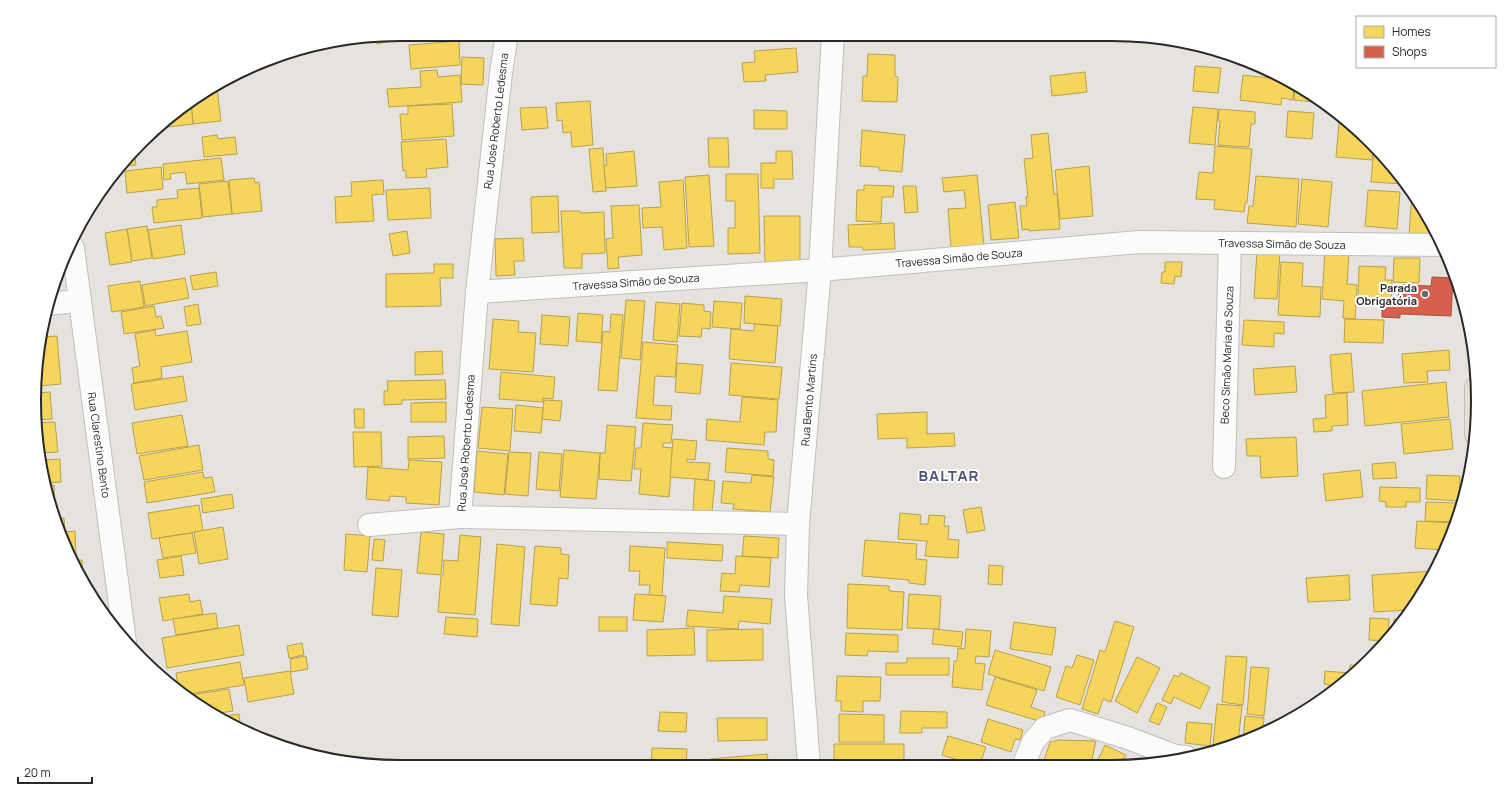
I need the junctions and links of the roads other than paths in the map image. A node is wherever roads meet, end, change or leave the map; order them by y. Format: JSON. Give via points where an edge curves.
{"nodes":[{"id":1,"x":506,"y":41,"type":"edge"},
{"id":2,"x":833,"y":41,"type":"edge"},
{"id":3,"x":1230,"y":243,"type":"junction"},
{"id":4,"x":1436,"y":245,"type":"edge"},
{"id":5,"x":73,"y":251,"type":"edge"},
{"id":6,"x":820,"y":270,"type":"junction"},
{"id":7,"x":477,"y":292,"type":"junction"},
{"id":8,"x":79,"y":301,"type":"junction"},
{"id":9,"x":54,"y":303,"type":"edge"},
{"id":10,"x":1224,"y":467,"type":"dead end"},
{"id":11,"x":460,"y":517,"type":"junction"},
{"id":12,"x":798,"y":524,"type":"junction"},
{"id":13,"x":369,"y":525,"type":"dead end"},
{"id":14,"x":123,"y":630,"type":"edge"},
{"id":15,"x":1172,"y":755,"type":"edge"},
{"id":16,"x":809,"y":760,"type":"edge"},
{"id":17,"x":1026,"y":760,"type":"edge"}],
"edges":[{"from":1,"to":7,"type":"street","name":"Rua José Roberto Ledesma"},
{"from":2,"to":6,"type":"street","name":"Rua Bento Martins"},
{"from":3,"to":4,"type":"street","name":"Travessa Simão de Souza"},
{"from":3,"to":6,"type":"street","name":"Travessa Simão de Souza","via":[[1139,242]]},
{"from":3,"to":10,"type":"street","name":"Beco Simão Maria de Souza"},
{"from":5,"to":8,"type":"street","name":"Rua Clarestino Bento"},
{"from":6,"to":7,"type":"street","name":"Travessa Simão de Souza"},
{"from":6,"to":12,"type":"street","name":"Rua Bento Martins"},
{"from":7,"to":11,"type":"street","name":"Rua José Roberto Ledesma"},
{"from":8,"to":9,"type":"street"},
{"from":8,"to":14,"type":"street","name":"Rua Clarestino Bento"},
{"from":11,"to":12,"type":"street","name":"Rua José Roberto Ledesma"},
{"from":11,"to":13,"type":"street"},
{"from":12,"to":16,"type":"street","name":"Rua Bento Martins","via":[[796,595]]},
{"from":15,"to":17,"type":"street","via":[[1070,720],[1044,728],[1033,742]]}]}
